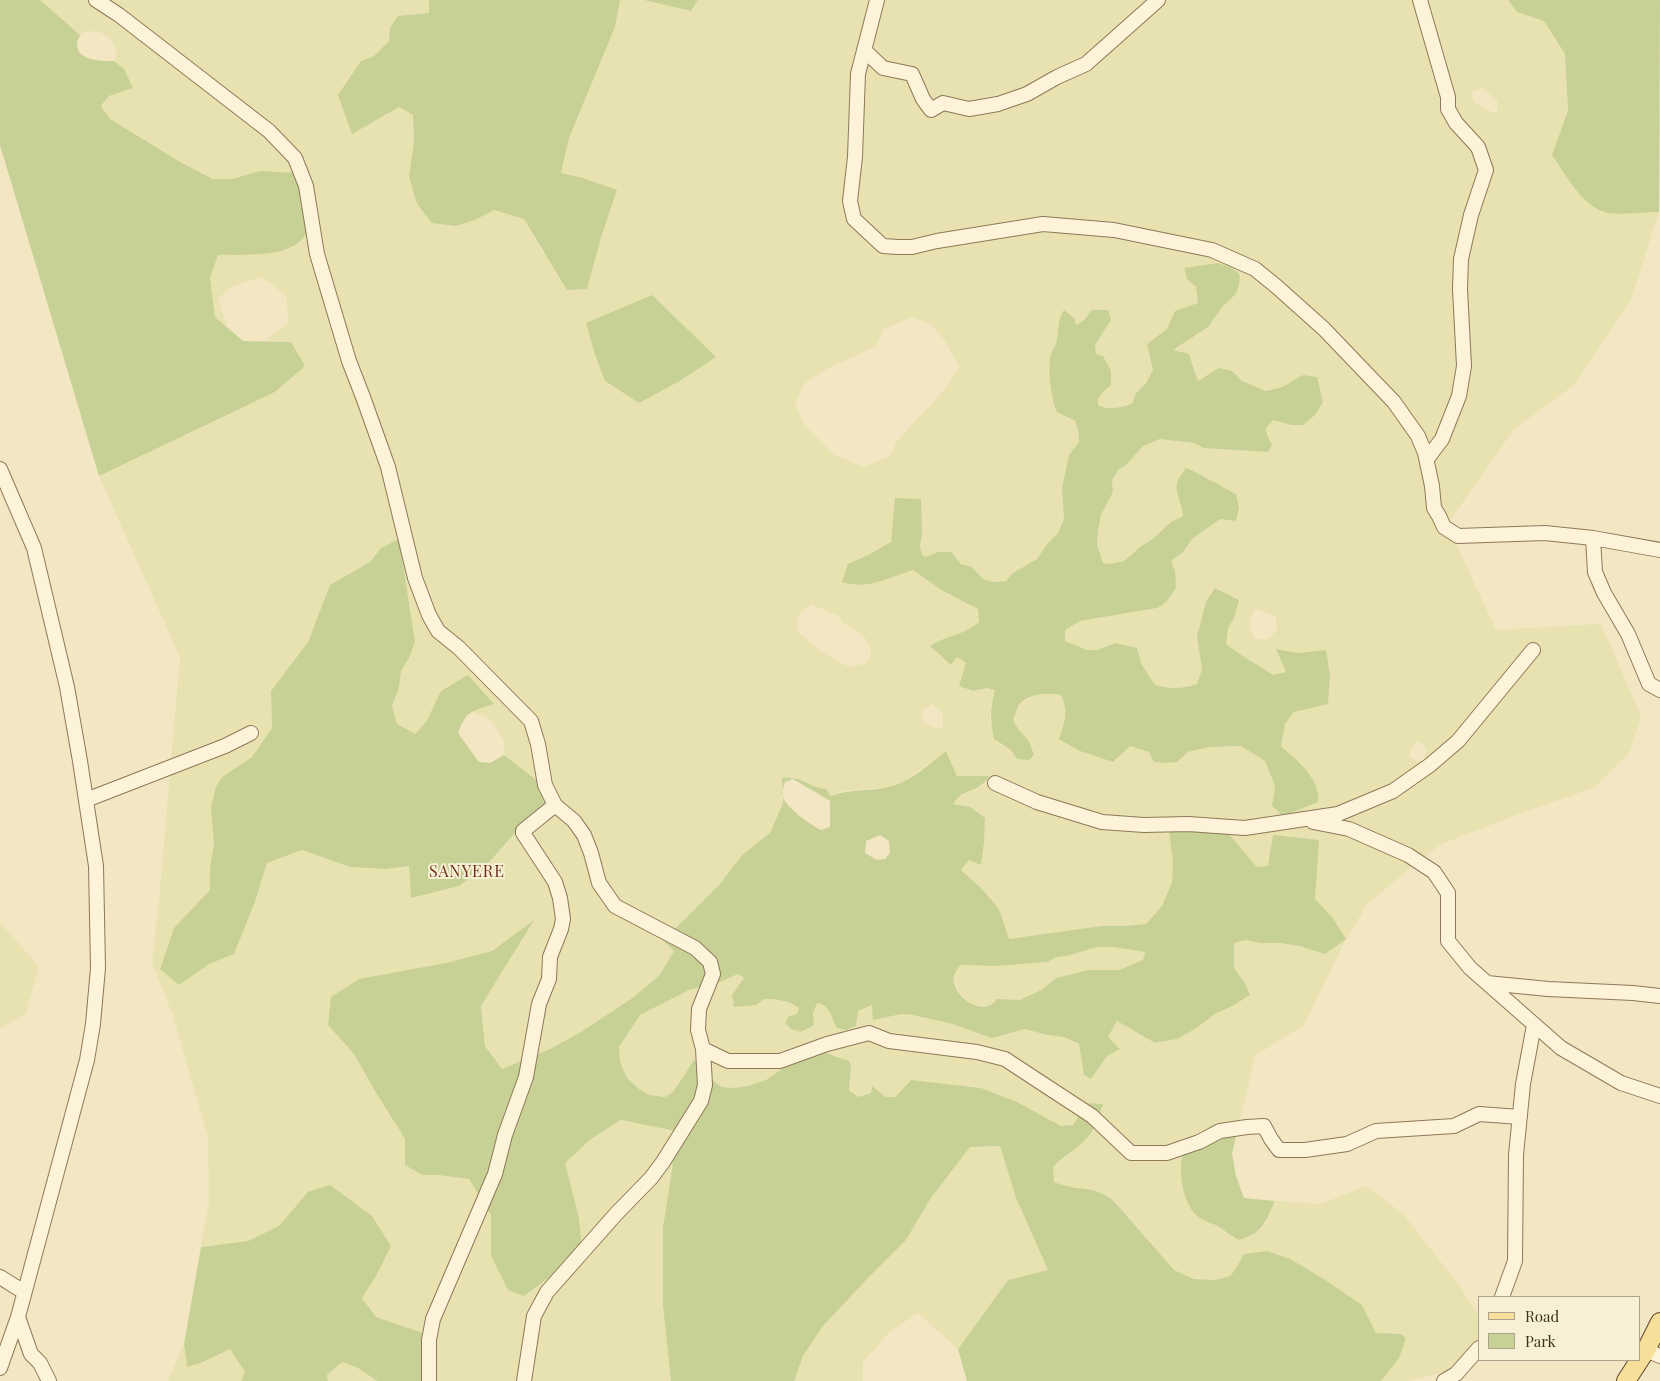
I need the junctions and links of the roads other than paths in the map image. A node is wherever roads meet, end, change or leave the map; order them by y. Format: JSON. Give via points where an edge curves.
{"nodes":[{"id":1,"x":96,"y":0,"type":"edge"},
{"id":2,"x":877,"y":0,"type":"edge"},
{"id":3,"x":1158,"y":0,"type":"edge"},
{"id":4,"x":1420,"y":0,"type":"edge"},
{"id":5,"x":864,"y":50,"type":"junction"},
{"id":6,"x":1424,"y":454,"type":"junction"},
{"id":7,"x":0,"y":469,"type":"edge"},
{"id":8,"x":1593,"y":538,"type":"junction"},
{"id":9,"x":1660,"y":550,"type":"edge"},
{"id":10,"x":1533,"y":650,"type":"dead end"},
{"id":11,"x":1660,"y":690,"type":"edge"},
{"id":12,"x":251,"y":733,"type":"dead end"},
{"id":13,"x":995,"y":783,"type":"dead end"},
{"id":14,"x":86,"y":800,"type":"junction"},
{"id":15,"x":555,"y":805,"type":"junction"},
{"id":16,"x":1300,"y":820,"type":"junction"},
{"id":17,"x":1487,"y":983,"type":"junction"},
{"id":18,"x":1660,"y":996,"type":"edge"},
{"id":19,"x":1534,"y":1025,"type":"junction"},
{"id":20,"x":703,"y":1049,"type":"junction"},
{"id":21,"x":1660,"y":1096,"type":"edge"},
{"id":22,"x":1520,"y":1117,"type":"junction"},
{"id":23,"x":0,"y":1277,"type":"edge"},
{"id":24,"x":24,"y":1292,"type":"junction"},
{"id":25,"x":1502,"y":1296,"type":"edge"},
{"id":26,"x":18,"y":1317,"type":"junction"},
{"id":27,"x":1660,"y":1322,"type":"edge"},
{"id":28,"x":1478,"y":1349,"type":"edge"},
{"id":29,"x":1653,"y":1353,"type":"edge"},
{"id":30,"x":0,"y":1368,"type":"edge"},
{"id":31,"x":49,"y":1381,"type":"edge"},
{"id":32,"x":429,"y":1381,"type":"edge"},
{"id":33,"x":524,"y":1381,"type":"edge"},
{"id":34,"x":1444,"y":1381,"type":"edge"},
{"id":35,"x":1626,"y":1381,"type":"edge"}],
"edges":[{"from":1,"to":15,"type":"street","via":[[269,131],[295,158],[306,186],[317,254],[349,361],[388,467],[415,578],[429,615],[438,632],[459,648],[530,721],[538,744],[545,785]]},
{"from":2,"to":5,"type":"street"},
{"from":3,"to":5,"type":"street","via":[[1086,64],[1027,94],[998,104],[968,109],[942,103],[932,110],[923,99],[912,74],[883,68]]},
{"from":4,"to":6,"type":"street","via":[[1448,97],[1448,109],[1478,147],[1486,170],[1461,259],[1464,366],[1459,396],[1442,439],[1427,459]]},
{"from":5,"to":6,"type":"street","via":[[858,74],[850,201],[854,220],[883,246],[912,247],[1043,224],[1114,230],[1212,250],[1254,268],[1324,329],[1394,402],[1413,428]]},
{"from":6,"to":8,"type":"street","via":[[1434,508],[1444,527],[1458,536],[1545,533]]},
{"from":7,"to":14,"type":"street","via":[[34,548],[45,590],[67,687]]},
{"from":8,"to":9,"type":"street"},
{"from":8,"to":11,"type":"street","via":[[1595,572],[1604,593],[1628,634],[1649,684]]},
{"from":10,"to":16,"type":"street","via":[[1458,741],[1430,765],[1392,791],[1338,814]]},
{"from":12,"to":14,"type":"street"},
{"from":13,"to":16,"type":"street","via":[[1037,802],[1102,822],[1244,828]]},
{"from":14,"to":24,"type":"street","via":[[96,866],[98,968],[93,1024],[87,1060]]},
{"from":15,"to":20,"type":"street","via":[[574,821],[584,835],[599,883],[614,906],[695,948],[710,962],[713,974],[700,1009],[698,1030]]},
{"from":15,"to":32,"type":"street","via":[[522,833],[555,882],[563,919],[561,929],[550,957],[547,987],[538,1004],[526,1077],[495,1174],[433,1320],[429,1340]]},
{"from":16,"to":17,"type":"street","via":[[1349,829],[1408,855],[1434,872],[1448,893],[1448,941]]},
{"from":17,"to":18,"type":"street"},
{"from":17,"to":19,"type":"street"},
{"from":19,"to":21,"type":"street","via":[[1561,1048],[1621,1083]]},
{"from":19,"to":22,"type":"street"},
{"from":20,"to":22,"type":"street","via":[[728,1061],[780,1062],[827,1044],[869,1033],[889,1041],[977,1052],[1005,1059],[1092,1116],[1131,1152],[1167,1152],[1220,1131],[1247,1127],[1264,1126],[1278,1150],[1305,1150],[1347,1144],[1376,1131],[1454,1126],[1479,1114]]},
{"from":20,"to":33,"type":"street","via":[[705,1085],[701,1101],[651,1178],[547,1292],[534,1316]]},
{"from":22,"to":25,"type":"street","via":[[1516,1155],[1515,1260]]},
{"from":23,"to":24,"type":"street"},
{"from":24,"to":26,"type":"street"},
{"from":26,"to":30,"type":"street"},
{"from":26,"to":31,"type":"street","via":[[30,1354],[40,1363]]},
{"from":27,"to":29,"type":"main road"},
{"from":28,"to":34,"type":"street","via":[[1456,1374]]},
{"from":29,"to":35,"type":"main road"}]}
